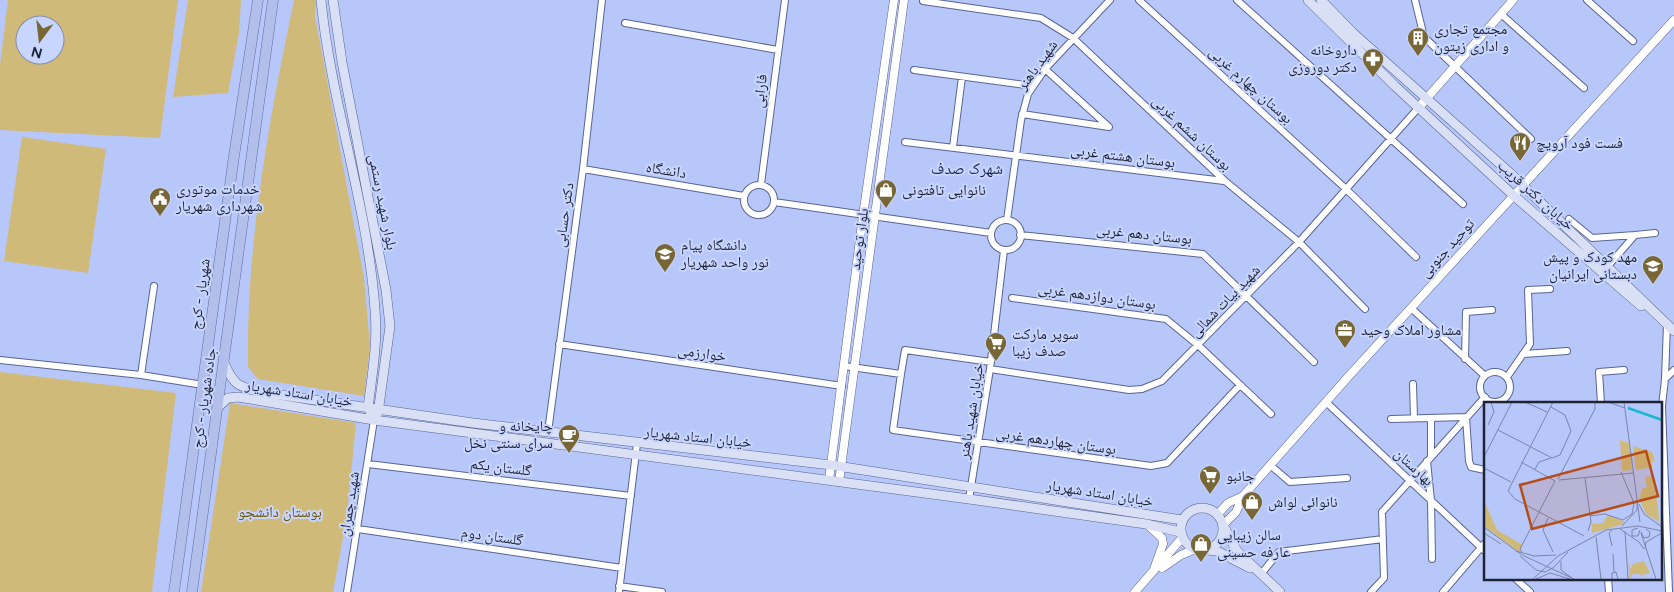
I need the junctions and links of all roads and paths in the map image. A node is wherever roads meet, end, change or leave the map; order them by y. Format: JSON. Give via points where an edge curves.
{"nodes":[{"id":1,"x":258,"y":0,"type":"edge"},
{"id":2,"x":273,"y":0,"type":"edge"},
{"id":3,"x":322,"y":0,"type":"edge"},
{"id":4,"x":333,"y":0,"type":"edge"},
{"id":5,"x":602,"y":0,"type":"edge"},
{"id":6,"x":785,"y":0,"type":"edge"},
{"id":7,"x":894,"y":0,"type":"edge"},
{"id":8,"x":904,"y":0,"type":"edge"},
{"id":9,"x":1110,"y":0,"type":"edge"},
{"id":10,"x":1139,"y":0,"type":"edge"},
{"id":11,"x":1237,"y":0,"type":"edge"},
{"id":12,"x":1308,"y":0,"type":"edge"},
{"id":13,"x":1321,"y":0,"type":"edge"},
{"id":14,"x":1415,"y":0,"type":"edge"},
{"id":15,"x":1513,"y":0,"type":"edge"},
{"id":16,"x":1587,"y":0,"type":"edge"},
{"id":17,"x":923,"y":1,"type":"edge"},
{"id":18,"x":1501,"y":14,"type":"junction"},
{"id":19,"x":1674,"y":20,"type":"edge"},
{"id":20,"x":625,"y":23,"type":"dead end"},
{"id":21,"x":1073,"y":38,"type":"junction"},
{"id":22,"x":1633,"y":41,"type":"dead end"},
{"id":23,"x":778,"y":50,"type":"junction"},
{"id":24,"x":1456,"y":66,"type":"junction"},
{"id":25,"x":1045,"y":69,"type":"junction"},
{"id":26,"x":914,"y":70,"type":"dead end"},
{"id":27,"x":962,"y":77,"type":"junction"},
{"id":28,"x":1033,"y":86,"type":"junction"},
{"id":29,"x":1584,"y":88,"type":"dead end"},
{"id":30,"x":1426,"y":98,"type":"junction"},
{"id":31,"x":1420,"y":106,"type":"junction"},
{"id":32,"x":1022,"y":114,"type":"junction"},
{"id":33,"x":1390,"y":138,"type":"junction"},
{"id":34,"x":1531,"y":139,"type":"dead end"},
{"id":35,"x":905,"y":142,"type":"dead end"},
{"id":36,"x":953,"y":148,"type":"junction"},
{"id":37,"x":1018,"y":155,"type":"junction"},
{"id":38,"x":583,"y":169,"type":"junction"},
{"id":39,"x":1224,"y":181,"type":"junction"},
{"id":40,"x":761,"y":184,"type":"junction"},
{"id":41,"x":1523,"y":186,"type":"junction"},
{"id":42,"x":1345,"y":188,"type":"junction"},
{"id":43,"x":1514,"y":195,"type":"junction"},
{"id":44,"x":744,"y":196,"type":"junction"},
{"id":45,"x":774,"y":202,"type":"junction"},
{"id":46,"x":1463,"y":204,"type":"dead end"},
{"id":47,"x":862,"y":216,"type":"junction"},
{"id":48,"x":876,"y":218,"type":"junction"},
{"id":49,"x":1569,"y":219,"type":"dead end"},
{"id":50,"x":1007,"y":220,"type":"junction"},
{"id":51,"x":991,"y":233,"type":"junction"},
{"id":52,"x":1655,"y":233,"type":"dead end"},
{"id":53,"x":1020,"y":235,"type":"junction"},
{"id":54,"x":1634,"y":235,"type":"junction"},
{"id":55,"x":1298,"y":242,"type":"junction"},
{"id":56,"x":1004,"y":250,"type":"junction"},
{"id":57,"x":1416,"y":257,"type":"dead end"},
{"id":58,"x":1608,"y":266,"type":"junction"},
{"id":59,"x":154,"y":286,"type":"dead end"},
{"id":60,"x":1550,"y":289,"type":"dead end"},
{"id":61,"x":1247,"y":297,"type":"junction"},
{"id":62,"x":1012,"y":298,"type":"dead end"},
{"id":63,"x":1411,"y":308,"type":"junction"},
{"id":64,"x":1365,"y":309,"type":"dead end"},
{"id":65,"x":1492,"y":310,"type":"dead end"},
{"id":66,"x":1656,"y":315,"type":"junction"},
{"id":67,"x":1666,"y":324,"type":"junction"},
{"id":68,"x":1674,"y":331,"type":"edge"},
{"id":69,"x":560,"y":344,"type":"junction"},
{"id":70,"x":1199,"y":346,"type":"junction"},
{"id":71,"x":904,"y":350,"type":"joint"},
{"id":72,"x":1566,"y":351,"type":"dead end"},
{"id":73,"x":1523,"y":354,"type":"junction"},
{"id":74,"x":1465,"y":359,"type":"junction"},
{"id":75,"x":0,"y":360,"type":"edge"},
{"id":76,"x":1314,"y":362,"type":"dead end"},
{"id":77,"x":224,"y":363,"type":"junction"},
{"id":78,"x":991,"y":365,"type":"junction"},
{"id":79,"x":844,"y":366,"type":"junction"},
{"id":80,"x":854,"y":368,"type":"junction"},
{"id":81,"x":1624,"y":370,"type":"dead end"},
{"id":82,"x":1674,"y":370,"type":"edge"},
{"id":83,"x":141,"y":374,"type":"junction"},
{"id":84,"x":901,"y":374,"type":"junction"},
{"id":85,"x":1485,"y":376,"type":"junction"},
{"id":86,"x":1507,"y":377,"type":"junction"},
{"id":87,"x":1665,"y":379,"type":"junction"},
{"id":88,"x":1413,"y":384,"type":"dead end"},
{"id":89,"x":203,"y":385,"type":"junction"},
{"id":90,"x":1240,"y":385,"type":"junction"},
{"id":91,"x":842,"y":386,"type":"junction"},
{"id":92,"x":1485,"y":397,"type":"junction"},
{"id":93,"x":1506,"y":397,"type":"junction"},
{"id":94,"x":1326,"y":402,"type":"junction"},
{"id":95,"x":1511,"y":402,"type":"edge"},
{"id":96,"x":1601,"y":402,"type":"edge"},
{"id":97,"x":1662,"y":402,"type":"edge"},
{"id":98,"x":218,"y":407,"type":"junction"},
{"id":99,"x":368,"y":408,"type":"junction"},
{"id":100,"x":379,"y":410,"type":"junction"},
{"id":101,"x":1271,"y":414,"type":"dead end"},
{"id":102,"x":1466,"y":417,"type":"junction"},
{"id":103,"x":1414,"y":418,"type":"junction"},
{"id":104,"x":1431,"y":418,"type":"junction"},
{"id":105,"x":1391,"y":419,"type":"dead end"},
{"id":106,"x":374,"y":420,"type":"junction"},
{"id":107,"x":548,"y":432,"type":"junction"},
{"id":108,"x":979,"y":443,"type":"junction"},
{"id":109,"x":637,"y":449,"type":"junction"},
{"id":110,"x":1662,"y":450,"type":"edge"},
{"id":111,"x":1429,"y":459,"type":"junction"},
{"id":112,"x":368,"y":464,"type":"junction"},
{"id":113,"x":831,"y":465,"type":"junction"},
{"id":114,"x":1270,"y":465,"type":"junction"},
{"id":115,"x":841,"y":467,"type":"junction"},
{"id":116,"x":1484,"y":470,"type":"edge"},
{"id":117,"x":1347,"y":478,"type":"dead end"},
{"id":118,"x":829,"y":480,"type":"junction"},
{"id":119,"x":1410,"y":480,"type":"junction"},
{"id":120,"x":839,"y":482,"type":"junction"},
{"id":121,"x":955,"y":485,"type":"junction"},
{"id":122,"x":972,"y":486,"type":"junction"},
{"id":123,"x":991,"y":489,"type":"junction"},
{"id":124,"x":1663,"y":493,"type":"edge"},
{"id":125,"x":631,"y":496,"type":"junction"},
{"id":126,"x":1243,"y":496,"type":"junction"},
{"id":127,"x":953,"y":498,"type":"junction"},
{"id":128,"x":969,"y":499,"type":"junction"},
{"id":129,"x":1432,"y":501,"type":"junction"},
{"id":130,"x":984,"y":502,"type":"junction"},
{"id":131,"x":1217,"y":515,"type":"junction"},
{"id":132,"x":1182,"y":520,"type":"junction"},
{"id":133,"x":1146,"y":524,"type":"junction"},
{"id":134,"x":1223,"y":525,"type":"junction"},
{"id":135,"x":358,"y":529,"type":"junction"},
{"id":136,"x":1181,"y":535,"type":"junction"},
{"id":137,"x":1383,"y":539,"type":"junction"},
{"id":138,"x":1484,"y":547,"type":"edge"},
{"id":139,"x":1200,"y":550,"type":"junction"},
{"id":140,"x":1432,"y":559,"type":"dead end"},
{"id":141,"x":622,"y":568,"type":"junction"},
{"id":142,"x":1261,"y":574,"type":"junction"},
{"id":143,"x":1152,"y":575,"type":"junction"},
{"id":144,"x":1517,"y":580,"type":"edge"},
{"id":145,"x":619,"y":589,"type":"edge"},
{"id":146,"x":174,"y":592,"type":"edge"},
{"id":147,"x":192,"y":592,"type":"edge"},
{"id":148,"x":347,"y":592,"type":"edge"},
{"id":149,"x":662,"y":592,"type":"edge"},
{"id":150,"x":1135,"y":592,"type":"edge"},
{"id":151,"x":1280,"y":592,"type":"edge"},
{"id":152,"x":1371,"y":592,"type":"edge"},
{"id":153,"x":1443,"y":592,"type":"edge"},
{"id":154,"x":1530,"y":592,"type":"edge"},
{"id":155,"x":1669,"y":592,"type":"edge"}],
"edges":[{"from":1,"to":89,"type":"main road","name":"شهریار - کرج"},
{"from":2,"to":77,"type":"main road","name":"جاده شهریار - کرج"},
{"from":3,"to":99,"type":"main road","name":"بلوار شهید رستمی","via":[[332,74],[372,276],[376,344]]},
{"from":4,"to":100,"type":"main road","name":"بلوار شهید رستمی","via":[[386,290],[390,326]]},
{"from":5,"to":38,"type":"street","name":"دکتر حسابی"},
{"from":6,"to":23,"type":"street","name":"فارابی"},
{"from":7,"to":47,"type":"street","name":"بلوار توحید"},
{"from":8,"to":48,"type":"street","name":"بلوار توحید"},
{"from":9,"to":21,"type":"street","name":"شهید باهنر"},
{"from":10,"to":42,"type":"street","name":"بوستان چهارم غربی"},
{"from":11,"to":33,"type":"street"},
{"from":12,"to":31,"type":"main road","name":"خیابان دکتر قریب","via":[[1395,86]]},
{"from":13,"to":30,"type":"main road","name":"خیابان دکتر قریب"},
{"from":14,"to":24,"type":"street","via":[[1424,37]]},
{"from":15,"to":18,"type":"street"},
{"from":16,"to":22,"type":"street"},
{"from":17,"to":21,"type":"street","name":"بوستان ششم غربی","via":[[1041,18]]},
{"from":18,"to":24,"type":"street"},
{"from":18,"to":29,"type":"street"},
{"from":19,"to":41,"type":"street","name":"توحید جنوبی"},
{"from":20,"to":23,"type":"street"},
{"from":21,"to":25,"type":"street","name":"شهید باهنر"},
{"from":21,"to":39,"type":"street","name":"بوستان ششم غربی"},
{"from":23,"to":40,"type":"street","name":"فارابی"},
{"from":24,"to":30,"type":"street"},
{"from":24,"to":34,"type":"street"},
{"from":25,"to":28,"type":"street","name":"شهید باهنر"},
{"from":25,"to":32,"type":"street","via":[[1109,128]]},
{"from":26,"to":27,"type":"street"},
{"from":27,"to":28,"type":"street"},
{"from":27,"to":36,"type":"street"},
{"from":28,"to":32,"type":"street","name":"شهید باهنر"},
{"from":30,"to":31,"type":"street"},
{"from":30,"to":41,"type":"main road","name":"خیابان دکتر قریب"},
{"from":31,"to":33,"type":"street","name":"شهید بیات شمالی"},
{"from":31,"to":43,"type":"main road","name":"خیابان دکتر قریب"},
{"from":32,"to":37,"type":"street","name":"شهید باهنر"},
{"from":33,"to":42,"type":"street","name":"شهید بیات شمالی"},
{"from":33,"to":46,"type":"street"},
{"from":35,"to":36,"type":"street","name":"بوستان هشتم غربی"},
{"from":36,"to":37,"type":"street","name":"بوستان هشتم غربی"},
{"from":37,"to":39,"type":"street","name":"بوستان هشتم غربی"},
{"from":37,"to":50,"type":"street","name":"شهید باهنر"},
{"from":38,"to":44,"type":"street","name":"دانشگاه"},
{"from":38,"to":69,"type":"street","name":"دکتر حسابی"},
{"from":39,"to":55,"type":"street","name":"بوستان ششم غربی"},
{"from":40,"to":44,"type":"street","via":[[748,188]]},
{"from":40,"to":45,"type":"street","via":[[772,192]]},
{"from":41,"to":43,"type":"street","name":"توحید جنوبی"},
{"from":41,"to":58,"type":"main road","name":"خیابان دکتر قریب"},
{"from":42,"to":55,"type":"street","name":"شهید بیات شمالی"},
{"from":42,"to":57,"type":"street","name":"بوستان چهارم غربی"},
{"from":43,"to":63,"type":"street","name":"توحید جنوبی"},
{"from":43,"to":66,"type":"main road","name":"خیابان دکتر قریب","via":[[1636,302]]},
{"from":44,"to":45,"type":"street","via":[[744,206],[756,215],[770,211]]},
{"from":45,"to":47,"type":"street"},
{"from":47,"to":48,"type":"street"},
{"from":47,"to":79,"type":"street","name":"بلوار توحید"},
{"from":48,"to":51,"type":"street"},
{"from":48,"to":80,"type":"street","name":"بلوار توحید"},
{"from":49,"to":54,"type":"street","via":[[1592,238]]},
{"from":50,"to":51,"type":"street","via":[[998,222]]},
{"from":50,"to":53,"type":"street","via":[[1018,226]]},
{"from":51,"to":56,"type":"street","via":[[996,246]]},
{"from":52,"to":54,"type":"street"},
{"from":53,"to":56,"type":"street","via":[[1017,244]]},
{"from":53,"to":61,"type":"street","name":"بوستان دهم غربی","via":[[1199,252]]},
{"from":54,"to":58,"type":"street"},
{"from":55,"to":61,"type":"street","name":"شهید بیات شمالی"},
{"from":55,"to":64,"type":"street","name":"بوستان ششم غربی"},
{"from":56,"to":78,"type":"street","name":"خیابان شهید باهنر"},
{"from":58,"to":66,"type":"main road","name":"خیابان دکتر قریب"},
{"from":59,"to":83,"type":"street"},
{"from":60,"to":73,"type":"street","via":[[1528,290],[1530,344]]},
{"from":61,"to":70,"type":"street","name":"شهید بیات شمالی"},
{"from":61,"to":76,"type":"street","name":"بوستان دهم غربی"},
{"from":62,"to":70,"type":"street","name":"بوستان دوازدهم غربی","via":[[1162,318]]},
{"from":63,"to":74,"type":"street"},
{"from":63,"to":94,"type":"street","name":"توحید جنوبی"},
{"from":65,"to":74,"type":"street","via":[[1466,312]]},
{"from":66,"to":67,"type":"main road"},
{"from":67,"to":68,"type":"main road"},
{"from":67,"to":87,"type":"street"},
{"from":69,"to":91,"type":"street","name":"خوارزمی"},
{"from":69,"to":107,"type":"street","name":"دکتر حسابی"},
{"from":70,"to":78,"type":"street","name":"شهید بیات شمالی","via":[[1167,379],[1136,390]]},
{"from":70,"to":90,"type":"street","name":"بوستان دوازدهم غربی"},
{"from":71,"to":78,"type":"street","name":"شهید بیات شمالی"},
{"from":71,"to":84,"type":"street","name":"بوستان چهاردهم غربی"},
{"from":72,"to":73,"type":"street"},
{"from":73,"to":86,"type":"street"},
{"from":74,"to":85,"type":"street"},
{"from":75,"to":83,"type":"street"},
{"from":77,"to":98,"type":"main road","name":"جاده شهریار - کرج"},
{"from":77,"to":99,"type":"main road","name":"خیابان استاد شهریار","via":[[232,381],[239,386]]},
{"from":78,"to":108,"type":"street","name":"خیابان شهید باهنر"},
{"from":79,"to":80,"type":"street"},
{"from":79,"to":91,"type":"street","name":"بلوار توحید"},
{"from":80,"to":84,"type":"street"},
{"from":80,"to":115,"type":"street","name":"بلوار توحید"},
{"from":81,"to":96,"type":"street","via":[[1599,372]]},
{"from":82,"to":87,"type":"street"},
{"from":83,"to":89,"type":"street"},
{"from":84,"to":108,"type":"street","name":"بوستان چهاردهم غربی","via":[[893,430]]},
{"from":85,"to":86,"type":"street","via":[[1498,372]]},
{"from":85,"to":92,"type":"street","via":[[1480,386]]},
{"from":86,"to":93,"type":"street","via":[[1510,386]]},
{"from":87,"to":97,"type":"street"},
{"from":88,"to":103,"type":"street"},
{"from":89,"to":146,"type":"main road","name":"شهریار - کرج"},
{"from":90,"to":101,"type":"street","name":"بوستان دوازدهم غربی"},
{"from":90,"to":108,"type":"street","name":"بوستان چهاردهم غربی","via":[[1167,463],[1158,466]]},
{"from":91,"to":113,"type":"street","name":"بلوار توحید"},
{"from":92,"to":93,"type":"street","via":[[1495,402]]},
{"from":92,"to":102,"type":"street"},
{"from":93,"to":95,"type":"street"},
{"from":94,"to":114,"type":"street","name":"توحید جنوبی"},
{"from":94,"to":119,"type":"street","name":"بهارستان"},
{"from":98,"to":106,"type":"main road","name":"خیابان استاد شهریار","via":[[228,398],[238,397]]},
{"from":98,"to":147,"type":"main road","name":"جاده شهریار - کرج"},
{"from":99,"to":100,"type":"main road","name":"خیابان استاد شهریار"},
{"from":99,"to":106,"type":"main road"},
{"from":100,"to":106,"type":"main road","name":"بلوار شهید رستمی"},
{"from":100,"to":107,"type":"main road","name":"خیابان استاد شهریار"},
{"from":102,"to":104,"type":"street"},
{"from":102,"to":111,"type":"street"},
{"from":102,"to":116,"type":"street","via":[[1471,467]]},
{"from":103,"to":104,"type":"street"},
{"from":103,"to":105,"type":"street"},
{"from":104,"to":111,"type":"street"},
{"from":106,"to":109,"type":"main road","name":"خیابان استاد شهریار"},
{"from":106,"to":112,"type":"street","name":"شهید چمران"},
{"from":107,"to":109,"type":"main road","name":"خیابان استاد شهریار"},
{"from":108,"to":122,"type":"street","name":"خیابان شهید باهنر"},
{"from":109,"to":113,"type":"main road","name":"خیابان استاد شهریار"},
{"from":109,"to":118,"type":"main road","name":"خیابان استاد شهریار"},
{"from":109,"to":125,"type":"street"},
{"from":110,"to":124,"type":"street"},
{"from":111,"to":119,"type":"street"},
{"from":111,"to":129,"type":"street"},
{"from":112,"to":125,"type":"street","name":"گلستان یکم"},
{"from":112,"to":135,"type":"street","name":"شهید چمران"},
{"from":113,"to":115,"type":"main road","name":"خیابان استاد شهریار"},
{"from":113,"to":118,"type":"street","name":"بلوار توحید"},
{"from":114,"to":117,"type":"street","via":[[1290,482]]},
{"from":114,"to":126,"type":"street","name":"توحید جنوبی"},
{"from":115,"to":120,"type":"street","name":"بلوار توحید"},
{"from":115,"to":121,"type":"main road","name":"خیابان استاد شهریار"},
{"from":118,"to":120,"type":"main road","name":"خیابان استاد شهریار"},
{"from":119,"to":129,"type":"street","name":"بهارستان"},
{"from":119,"to":137,"type":"street","via":[[1382,512]]},
{"from":120,"to":127,"type":"main road","name":"خیابان استاد شهریار"},
{"from":121,"to":122,"type":"main road","name":"خیابان استاد شهریار"},
{"from":121,"to":127,"type":"main road","via":[[961,490],[961,495]]},
{"from":122,"to":123,"type":"main road","name":"خیابان استاد شهریار"},
{"from":122,"to":128,"type":"street","name":"خیابان شهید باهنر"},
{"from":123,"to":130,"type":"main road","via":[[980,491],[980,499]]},
{"from":123,"to":132,"type":"main road","name":"خیابان استاد شهریار"},
{"from":124,"to":155,"type":"street"},
{"from":125,"to":141,"type":"street"},
{"from":126,"to":131,"type":"street","name":"توحید جنوبی","via":[[1228,503]]},
{"from":126,"to":134,"type":"street","name":"توحید جنوبی","via":[[1236,512]]},
{"from":127,"to":128,"type":"main road","name":"خیابان استاد شهریار"},
{"from":128,"to":130,"type":"main road","name":"خیابان استاد شهریار"},
{"from":129,"to":138,"type":"street","name":"بهارستان"},
{"from":129,"to":140,"type":"street"},
{"from":130,"to":133,"type":"main road","name":"خیابان استاد شهریار"},
{"from":131,"to":132,"type":"main road","via":[[1198,508]]},
{"from":131,"to":134,"type":"main road"},
{"from":132,"to":136,"type":"main road"},
{"from":133,"to":136,"type":"main road","name":"خیابان استاد شهریار"},
{"from":133,"to":143,"type":"street","via":[[1158,533],[1163,544]]},
{"from":134,"to":139,"type":"main road","via":[[1216,545]]},
{"from":134,"to":142,"type":"main road","via":[[1237,551]]},
{"from":135,"to":141,"type":"street","name":"گلستان دوم"},
{"from":135,"to":148,"type":"street","name":"شهید چمران"},
{"from":136,"to":139,"type":"main road"},
{"from":136,"to":143,"type":"street"},
{"from":137,"to":142,"type":"street","via":[[1279,552]]},
{"from":137,"to":152,"type":"street","via":[[1384,578]]},
{"from":138,"to":153,"type":"street"},
{"from":139,"to":142,"type":"main road","via":[[1218,551]]},
{"from":139,"to":143,"type":"street","via":[[1181,555]]},
{"from":141,"to":145,"type":"street"},
{"from":142,"to":151,"type":"main road"},
{"from":143,"to":150,"type":"street"},
{"from":144,"to":154,"type":"street"},
{"from":145,"to":149,"type":"street"}]}
